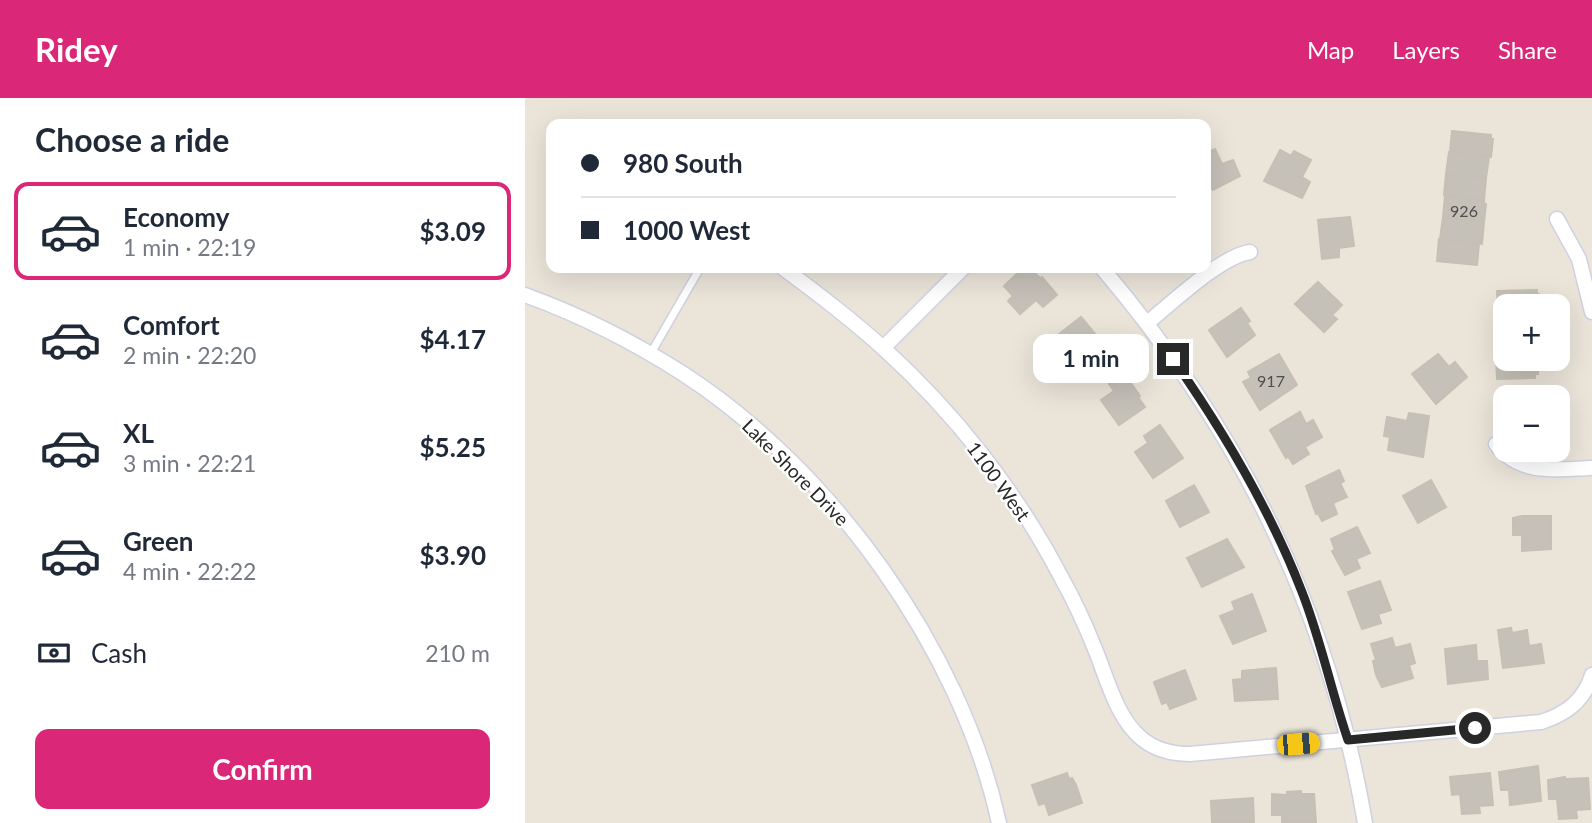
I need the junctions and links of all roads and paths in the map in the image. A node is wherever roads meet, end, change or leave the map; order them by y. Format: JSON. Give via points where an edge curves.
{"nodes":[{"id":1,"x":1557,"y":219,"type":"dead end"},
{"id":2,"x":1250,"y":252,"type":"dead end"},
{"id":3,"x":1211,"y":272,"type":"edge"},
{"id":4,"x":697,"y":273,"type":"edge"},
{"id":5,"x":789,"y":273,"type":"edge"},
{"id":6,"x":958,"y":273,"type":"edge"},
{"id":7,"x":1105,"y":273,"type":"edge"},
{"id":8,"x":1210,"y":273,"type":"edge"},
{"id":9,"x":525,"y":295,"type":"edge"},
{"id":10,"x":1592,"y":312,"type":"edge"},
{"id":11,"x":1147,"y":323,"type":"junction"},
{"id":12,"x":883,"y":348,"type":"junction"},
{"id":13,"x":651,"y":353,"type":"junction"},
{"id":14,"x":1517,"y":462,"type":"edge"},
{"id":15,"x":1592,"y":468,"type":"edge"},
{"id":16,"x":1592,"y":676,"type":"edge"},
{"id":17,"x":1348,"y":740,"type":"junction"},
{"id":18,"x":999,"y":823,"type":"edge"},
{"id":19,"x":1364,"y":823,"type":"edge"}],
"edges":[{"from":1,"to":10,"type":"street","via":[[1579,259]]},
{"from":2,"to":3,"type":"street"},
{"from":4,"to":13,"type":"lane"},
{"from":5,"to":12,"type":"street","name":"1100 West"},
{"from":6,"to":12,"type":"street"},
{"from":7,"to":11,"type":"street"},
{"from":8,"to":11,"type":"street"},
{"from":9,"to":13,"type":"street","name":"Lake Shore Drive"},
{"from":11,"to":17,"type":"street","via":[[1212,415],[1277,536],[1302,591]]},
{"from":12,"to":17,"type":"street","name":"1100 West","via":[[956,424],[1011,494],[1076,606],[1127,722],[1148,744],[1190,754]]},
{"from":13,"to":18,"type":"street","name":"Lake Shore Drive","via":[[756,429],[815,486],[866,548],[943,670],[974,742]]},
{"from":14,"to":15,"type":"street","via":[[1527,467]]},
{"from":16,"to":17,"type":"street","via":[[1585,694],[1565,712],[1541,722]]},
{"from":17,"to":19,"type":"street"}]}
